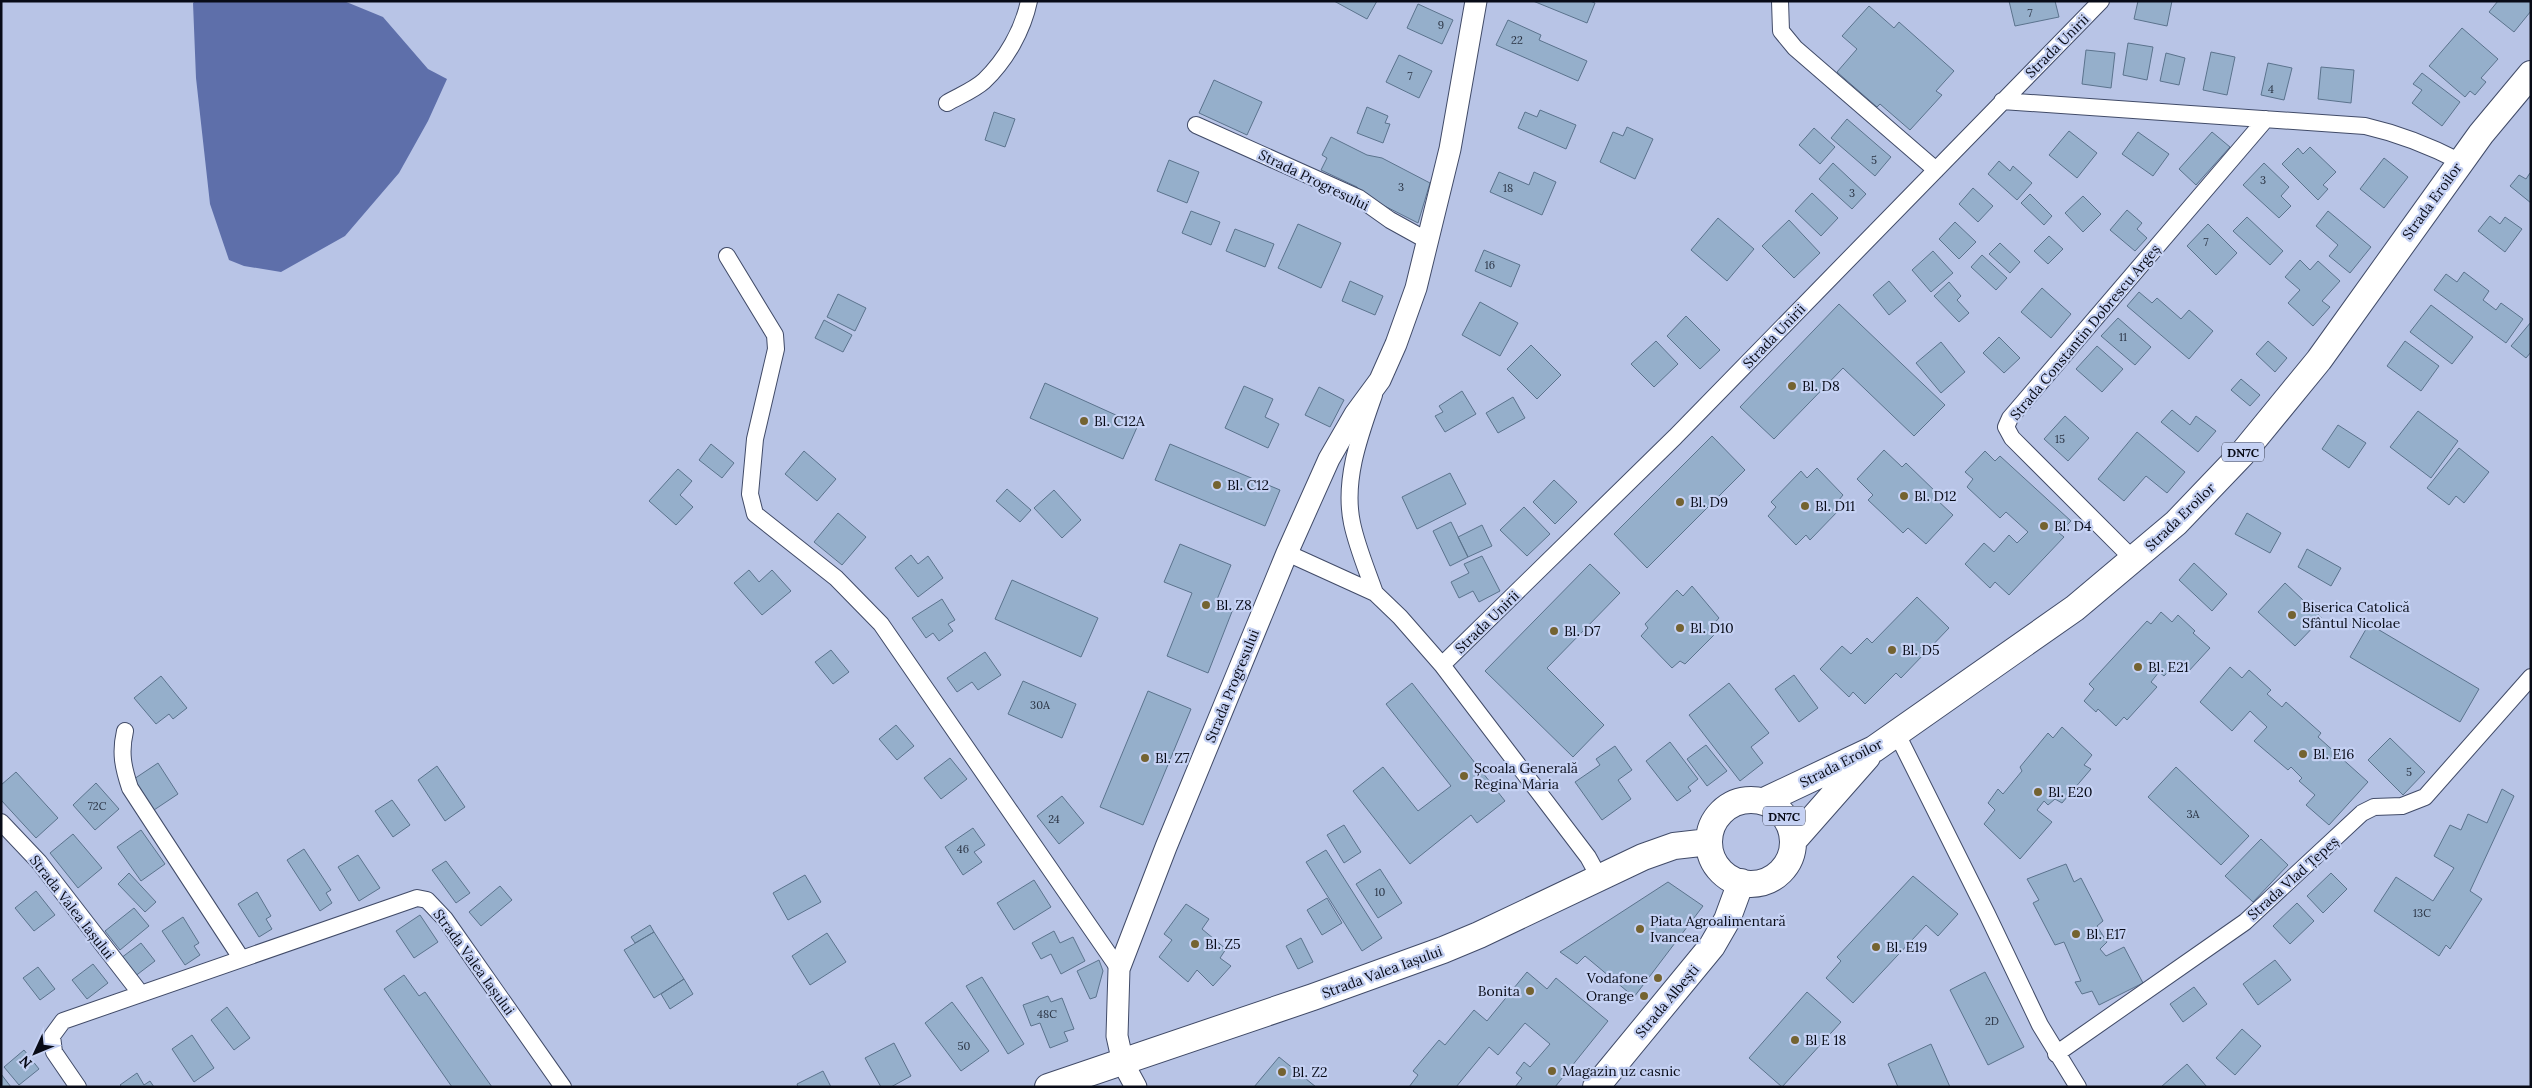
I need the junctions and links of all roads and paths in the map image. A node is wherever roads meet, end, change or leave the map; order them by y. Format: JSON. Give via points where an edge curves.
{"nodes":[{"id":1,"x":1029,"y":1,"type":"edge"},
{"id":2,"x":1476,"y":1,"type":"edge"},
{"id":3,"x":1780,"y":1,"type":"edge"},
{"id":4,"x":2101,"y":1,"type":"edge"},
{"id":5,"x":2531,"y":74,"type":"edge"},
{"id":6,"x":2002,"y":101,"type":"junction"},
{"id":7,"x":947,"y":103,"type":"dead end"},
{"id":8,"x":2266,"y":119,"type":"junction"},
{"id":9,"x":1196,"y":125,"type":"dead end"},
{"id":10,"x":2461,"y":162,"type":"junction"},
{"id":11,"x":1936,"y":170,"type":"junction"},
{"id":12,"x":1428,"y":241,"type":"junction"},
{"id":13,"x":727,"y":256,"type":"dead end"},
{"id":14,"x":1380,"y":380,"type":"junction"},
{"id":15,"x":1287,"y":553,"type":"junction"},
{"id":16,"x":2134,"y":560,"type":"junction"},
{"id":17,"x":1375,"y":593,"type":"junction"},
{"id":18,"x":1442,"y":665,"type":"junction"},
{"id":19,"x":2531,"y":677,"type":"edge"},
{"id":20,"x":125,"y":731,"type":"dead end"},
{"id":21,"x":1896,"y":732,"type":"junction"},
{"id":22,"x":1874,"y":748,"type":"junction"},
{"id":23,"x":1764,"y":802,"type":"junction"},
{"id":24,"x":1,"y":822,"type":"edge"},
{"id":25,"x":1793,"y":841,"type":"junction"},
{"id":26,"x":1709,"y":842,"type":"junction"},
{"id":27,"x":1599,"y":877,"type":"junction"},
{"id":28,"x":1741,"y":882,"type":"junction"},
{"id":29,"x":241,"y":958,"type":"junction"},
{"id":30,"x":1119,"y":969,"type":"junction"},
{"id":31,"x":141,"y":994,"type":"junction"},
{"id":32,"x":2056,"y":1054,"type":"junction"},
{"id":33,"x":1123,"y":1063,"type":"junction"},
{"id":34,"x":78,"y":1087,"type":"edge"},
{"id":35,"x":563,"y":1087,"type":"edge"},
{"id":36,"x":1048,"y":1087,"type":"edge"},
{"id":37,"x":1136,"y":1087,"type":"edge"},
{"id":38,"x":1596,"y":1087,"type":"edge"},
{"id":39,"x":2078,"y":1087,"type":"edge"}],
"edges":[{"from":1,"to":7,"type":"street","via":[[1027,14],[1013,44],[984,82]]},
{"from":2,"to":12,"type":"street","name":"Strada Progresului","via":[[1450,149]]},
{"from":3,"to":11,"type":"street","via":[[1781,31],[1795,48]]},
{"from":4,"to":6,"type":"street","name":"Strada Unirii"},
{"from":5,"to":10,"type":"main road","name":"Strada Eroilor","number":"DN7C"},
{"from":6,"to":8,"type":"street"},
{"from":6,"to":11,"type":"street","name":"Strada Unirii"},
{"from":8,"to":10,"type":"street","via":[[2365,126],[2393,132]]},
{"from":8,"to":16,"type":"street","name":"Strada Constantin Dobrescu Argeș","via":[[2010,418],[2006,427],[2012,438]]},
{"from":9,"to":12,"type":"street","name":"Strada Progresului","via":[[1359,198]]},
{"from":10,"to":16,"type":"main road","name":"Strada Eroilor","number":"DN7C","via":[[2319,360],[2274,416],[2182,517]]},
{"from":11,"to":18,"type":"street","name":"Strada Unirii","via":[[1661,450]]},
{"from":12,"to":14,"type":"street","name":"Strada Progresului","via":[[1416,288]]},
{"from":13,"to":30,"type":"street","via":[[775,335],[776,350],[755,439],[750,494],[755,514],[836,578],[881,624]]},
{"from":14,"to":15,"type":"street","name":"Strada Progresului","via":[[1329,458]]},
{"from":14,"to":17,"type":"street","via":[[1355,456],[1350,494],[1352,523]]},
{"from":15,"to":17,"type":"street"},
{"from":15,"to":30,"type":"street","name":"Strada Progresului"},
{"from":16,"to":21,"type":"main road","name":"Strada Eroilor","number":"DN7C","via":[[2075,608]]},
{"from":17,"to":18,"type":"street"},
{"from":18,"to":27,"type":"street","via":[[1588,857]]},
{"from":19,"to":32,"type":"street","name":"Strada Vlad Țepeș","via":[[2425,797],[2402,806],[2374,807],[2362,813],[2244,922]]},
{"from":20,"to":29,"type":"street","via":[[121,747],[122,765],[130,788]]},
{"from":21,"to":22,"type":"main road","name":"Strada Eroilor","number":"DN7C"},
{"from":21,"to":32,"type":"street"},
{"from":22,"to":23,"type":"main road","name":"Strada Eroilor","number":"DN7C"},
{"from":22,"to":25,"type":"main road"},
{"from":23,"to":25,"type":"main road","number":"DN7C","via":[[1785,817]]},
{"from":23,"to":26,"type":"main road","number":"DN7C","via":[[1738,802],[1726,808],[1717,817]]},
{"from":24,"to":31,"type":"street","name":"Strada Valea Iașului","via":[[39,862]]},
{"from":25,"to":28,"type":"main road","number":"DN7C","via":[[1792,854],[1778,875],[1754,884]]},
{"from":26,"to":27,"type":"main road","name":"Strada Valea Iașului","via":[[1674,846]]},
{"from":26,"to":28,"type":"main road","via":[[1718,867],[1728,877]]},
{"from":27,"to":33,"type":"main road","name":"Strada Valea Iașului","via":[[1443,950]]},
{"from":28,"to":38,"type":"main road","name":"Strada Albești","via":[[1727,920],[1712,946]]},
{"from":29,"to":31,"type":"street","name":"Strada Valea Iașului"},
{"from":29,"to":35,"type":"street","name":"Strada Valea Iașului","via":[[409,900],[427,900],[445,919]]},
{"from":30,"to":33,"type":"street","name":"Strada Progresului","via":[[1117,1036]]},
{"from":31,"to":34,"type":"street","name":"Strada Valea Iașului","via":[[63,1021],[52,1036],[54,1052]]},
{"from":32,"to":39,"type":"street"},
{"from":33,"to":36,"type":"main road","name":"Strada Valea Iașului"},
{"from":33,"to":37,"type":"street","name":"Strada Progresului"}]}
